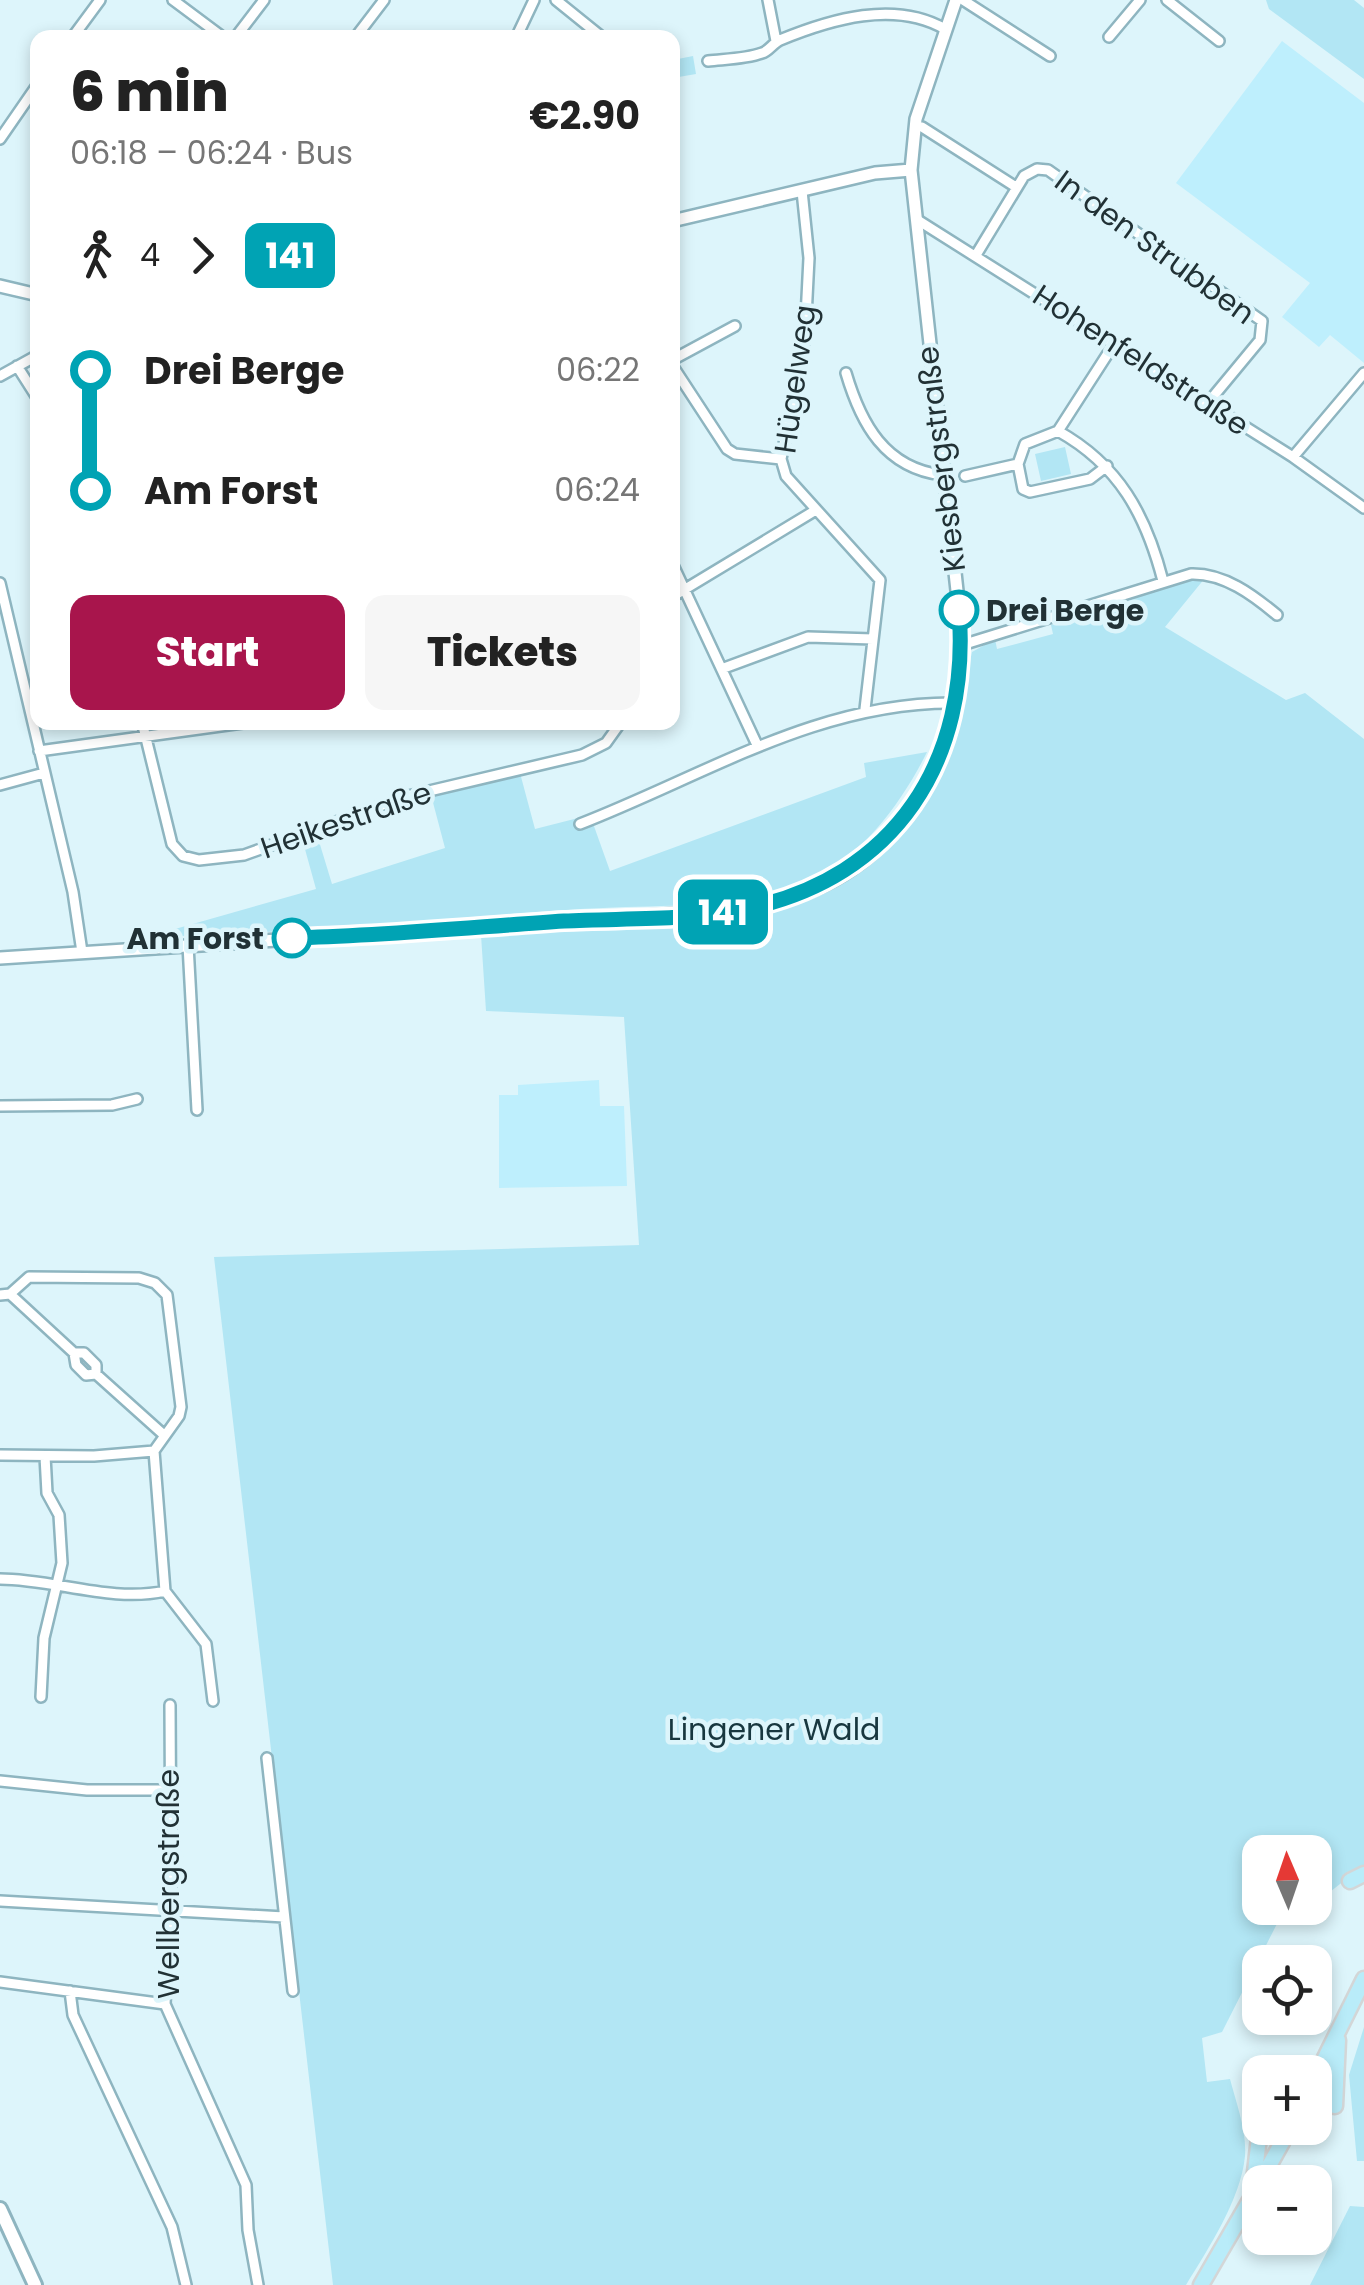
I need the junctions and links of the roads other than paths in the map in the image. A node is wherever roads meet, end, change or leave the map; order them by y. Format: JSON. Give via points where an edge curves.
{"nodes":[{"id":1,"x":100,"y":0,"type":"edge"},
{"id":2,"x":173,"y":0,"type":"edge"},
{"id":3,"x":264,"y":0,"type":"edge"},
{"id":4,"x":384,"y":0,"type":"edge"},
{"id":5,"x":534,"y":0,"type":"edge"},
{"id":6,"x":556,"y":0,"type":"edge"},
{"id":7,"x":768,"y":0,"type":"edge"},
{"id":8,"x":960,"y":0,"type":"edge"},
{"id":9,"x":1140,"y":0,"type":"edge"},
{"id":10,"x":1167,"y":0,"type":"edge"},
{"id":11,"x":946,"y":29,"type":"junction"},
{"id":12,"x":78,"y":30,"type":"edge"},
{"id":13,"x":213,"y":30,"type":"edge"},
{"id":14,"x":241,"y":30,"type":"edge"},
{"id":15,"x":361,"y":30,"type":"edge"},
{"id":16,"x":520,"y":30,"type":"edge"},
{"id":17,"x":593,"y":30,"type":"edge"},
{"id":18,"x":1109,"y":37,"type":"dead end"},
{"id":19,"x":776,"y":42,"type":"junction"},
{"id":20,"x":1219,"y":42,"type":"dead end"},
{"id":21,"x":1050,"y":56,"type":"dead end"},
{"id":22,"x":708,"y":62,"type":"dead end"},
{"id":23,"x":30,"y":96,"type":"edge"},
{"id":24,"x":922,"y":127,"type":"dead end"},
{"id":25,"x":0,"y":139,"type":"edge"},
{"id":26,"x":911,"y":170,"type":"junction"},
{"id":27,"x":1016,"y":186,"type":"junction"},
{"id":28,"x":802,"y":190,"type":"junction"},
{"id":29,"x":914,"y":218,"type":"junction"},
{"id":30,"x":680,"y":219,"type":"edge"},
{"id":31,"x":976,"y":255,"type":"junction"},
{"id":32,"x":0,"y":286,"type":"edge"},
{"id":33,"x":30,"y":294,"type":"edge"},
{"id":34,"x":735,"y":326,"type":"dead end"},
{"id":35,"x":1114,"y":344,"type":"junction"},
{"id":36,"x":680,"y":357,"type":"edge"},
{"id":37,"x":30,"y":360,"type":"edge"},
{"id":38,"x":18,"y":366,"type":"junction"},
{"id":39,"x":846,"y":373,"type":"dead end"},
{"id":40,"x":1364,"y":373,"type":"edge"},
{"id":41,"x":680,"y":375,"type":"edge"},
{"id":42,"x":0,"y":376,"type":"edge"},
{"id":43,"x":30,"y":386,"type":"edge"},
{"id":44,"x":1207,"y":404,"type":"junction"},
{"id":45,"x":1058,"y":432,"type":"junction"},
{"id":46,"x":1293,"y":456,"type":"junction"},
{"id":47,"x":781,"y":459,"type":"junction"},
{"id":48,"x":1018,"y":464,"type":"junction"},
{"id":49,"x":1106,"y":466,"type":"junction"},
{"id":50,"x":942,"y":475,"type":"junction"},
{"id":51,"x":965,"y":476,"type":"dead end"},
{"id":52,"x":1364,"y":508,"type":"edge"},
{"id":53,"x":816,"y":510,"type":"junction"},
{"id":54,"x":680,"y":576,"type":"edge"},
{"id":55,"x":1163,"y":580,"type":"junction"},
{"id":56,"x":0,"y":584,"type":"edge"},
{"id":57,"x":688,"y":588,"type":"junction"},
{"id":58,"x":680,"y":592,"type":"edge"},
{"id":59,"x":1277,"y":615,"type":"dead end"},
{"id":60,"x":873,"y":639,"type":"junction"},
{"id":61,"x":962,"y":644,"type":"junction"},
{"id":62,"x":724,"y":668,"type":"junction"},
{"id":63,"x":956,"y":702,"type":"junction"},
{"id":64,"x":866,"y":710,"type":"junction"},
{"id":65,"x":30,"y":712,"type":"edge"},
{"id":66,"x":34,"y":730,"type":"edge"},
{"id":67,"x":143,"y":730,"type":"edge"},
{"id":68,"x":189,"y":730,"type":"edge"},
{"id":69,"x":615,"y":730,"type":"edge"},
{"id":70,"x":144,"y":736,"type":"junction"},
{"id":71,"x":758,"y":748,"type":"junction"},
{"id":72,"x":39,"y":751,"type":"junction"},
{"id":73,"x":44,"y":774,"type":"junction"},
{"id":74,"x":0,"y":785,"type":"edge"},
{"id":75,"x":580,"y":824,"type":"dead end"},
{"id":76,"x":188,"y":944,"type":"junction"},
{"id":77,"x":82,"y":952,"type":"junction"},
{"id":78,"x":0,"y":958,"type":"edge"},
{"id":79,"x":137,"y":1099,"type":"dead end"},
{"id":80,"x":0,"y":1106,"type":"edge"},
{"id":81,"x":198,"y":1110,"type":"dead end"},
{"id":82,"x":5,"y":1294,"type":"edge"},
{"id":83,"x":164,"y":1435,"type":"junction"},
{"id":84,"x":154,"y":1450,"type":"junction"},
{"id":85,"x":0,"y":1455,"type":"edge"},
{"id":86,"x":45,"y":1456,"type":"junction"},
{"id":87,"x":0,"y":1578,"type":"edge"},
{"id":88,"x":57,"y":1582,"type":"junction"},
{"id":89,"x":165,"y":1592,"type":"junction"},
{"id":90,"x":41,"y":1697,"type":"dead end"},
{"id":91,"x":213,"y":1701,"type":"dead end"},
{"id":92,"x":170,"y":1704,"type":"dead end"},
{"id":93,"x":267,"y":1758,"type":"dead end"},
{"id":94,"x":0,"y":1781,"type":"edge"},
{"id":95,"x":168,"y":1790,"type":"junction"},
{"id":96,"x":0,"y":1901,"type":"edge"},
{"id":97,"x":168,"y":1913,"type":"junction"},
{"id":98,"x":284,"y":1917,"type":"junction"},
{"id":99,"x":1364,"y":1979,"type":"edge"},
{"id":100,"x":0,"y":1982,"type":"edge"},
{"id":101,"x":70,"y":1991,"type":"junction"},
{"id":102,"x":293,"y":1991,"type":"dead end"},
{"id":103,"x":165,"y":2004,"type":"junction"},
{"id":104,"x":1339,"y":2030,"type":"junction"},
{"id":105,"x":1326,"y":2055,"type":"edge"},
{"id":106,"x":1335,"y":2106,"type":"dead end"},
{"id":107,"x":0,"y":2209,"type":"edge"},
{"id":108,"x":1242,"y":2214,"type":"edge"},
{"id":109,"x":35,"y":2285,"type":"edge"},
{"id":110,"x":186,"y":2285,"type":"edge"},
{"id":111,"x":258,"y":2285,"type":"edge"},
{"id":112,"x":1201,"y":2285,"type":"edge"}],
"edges":[{"from":1,"to":12,"type":"street"},
{"from":2,"to":13,"type":"street"},
{"from":3,"to":14,"type":"street"},
{"from":4,"to":15,"type":"street"},
{"from":5,"to":16,"type":"street"},
{"from":6,"to":17,"type":"street"},
{"from":7,"to":19,"type":"street"},
{"from":8,"to":11,"type":"street","name":"Kiesbergstraße"},
{"from":8,"to":21,"type":"street"},
{"from":9,"to":18,"type":"street"},
{"from":10,"to":20,"type":"street"},
{"from":11,"to":19,"type":"street","via":[[916,16],[884,13]]},
{"from":11,"to":26,"type":"street","name":"Kiesbergstraße","via":[[916,119]]},
{"from":19,"to":22,"type":"street","via":[[766,52]]},
{"from":23,"to":25,"type":"street"},
{"from":24,"to":27,"type":"street","name":"In den Strubben"},
{"from":26,"to":28,"type":"street"},
{"from":26,"to":29,"type":"street","name":"Kiesbergstraße"},
{"from":27,"to":31,"type":"street","name":"In den Strubben"},
{"from":27,"to":44,"type":"street","name":"In den Strubben","via":[[1030,171],[1048,170],[1262,321],[1260,340]]},
{"from":28,"to":30,"type":"street"},
{"from":28,"to":47,"type":"street","name":"Hügelweg","via":[[805,337]]},
{"from":29,"to":31,"type":"street","name":"Hohenfeldstraße"},
{"from":29,"to":50,"type":"street","name":"Kiesbergstraße"},
{"from":31,"to":35,"type":"street","name":"Hohenfeldstraße"},
{"from":32,"to":33,"type":"street"},
{"from":34,"to":36,"type":"street"},
{"from":35,"to":44,"type":"street","name":"Hohenfeldstraße"},
{"from":35,"to":45,"type":"street"},
{"from":37,"to":38,"type":"street"},
{"from":38,"to":42,"type":"street"},
{"from":38,"to":43,"type":"street"},
{"from":39,"to":50,"type":"street","via":[[861,416],[883,448],[912,469]]},
{"from":40,"to":46,"type":"street"},
{"from":41,"to":47,"type":"street","via":[[727,449]]},
{"from":44,"to":46,"type":"street","name":"Hohenfeldstraße"},
{"from":45,"to":48,"type":"street","via":[[1024,444]]},
{"from":45,"to":49,"type":"street"},
{"from":46,"to":52,"type":"street","name":"Hohenfeldstraße"},
{"from":47,"to":53,"type":"street","name":"Hügelweg","via":[[786,476]]},
{"from":48,"to":49,"type":"street","via":[[1030,492],[1090,478]]},
{"from":48,"to":51,"type":"street"},
{"from":49,"to":55,"type":"street","via":[[1141,511]]},
{"from":50,"to":61,"type":"street","name":"Kiesbergstraße"},
{"from":53,"to":57,"type":"street"},
{"from":53,"to":60,"type":"street","name":"Hügelweg","via":[[880,580]]},
{"from":54,"to":57,"type":"street"},
{"from":55,"to":59,"type":"street","via":[[1213,576]]},
{"from":55,"to":61,"type":"street"},
{"from":56,"to":65,"type":"street"},
{"from":57,"to":58,"type":"street"},
{"from":57,"to":62,"type":"street"},
{"from":60,"to":62,"type":"street","via":[[808,637]]},
{"from":60,"to":64,"type":"street","name":"Hügelweg"},
{"from":61,"to":63,"type":"street","name":"Kiesbergstraße"},
{"from":62,"to":71,"type":"street"},
{"from":63,"to":64,"type":"street"},
{"from":63,"to":76,"type":"street","name":"Kiesbergstraße","via":[[927,784],[880,844],[818,888],[782,900],[697,914]]},
{"from":64,"to":71,"type":"street"},
{"from":66,"to":72,"type":"street"},
{"from":67,"to":70,"type":"street","name":"Heikestraße"},
{"from":68,"to":70,"type":"street"},
{"from":69,"to":70,"type":"street","name":"Heikestraße","via":[[582,755],[408,796],[282,844],[199,860],[172,844]]},
{"from":70,"to":72,"type":"street"},
{"from":71,"to":75,"type":"street"},
{"from":72,"to":73,"type":"street"},
{"from":73,"to":74,"type":"street"},
{"from":73,"to":77,"type":"street"},
{"from":76,"to":77,"type":"street","name":"Kiesbergstraße"},
{"from":76,"to":81,"type":"street"},
{"from":77,"to":78,"type":"street","name":"Kiesbergstraße"},
{"from":79,"to":80,"type":"street"},
{"from":82,"to":83,"type":"street","via":[[74,1353],[86,1374],[96,1374]]},
{"from":82,"to":83,"type":"street","via":[[29,1277],[139,1278],[162,1288],[181,1406]]},
{"from":83,"to":84,"type":"street"},
{"from":84,"to":86,"type":"street"},
{"from":84,"to":89,"type":"street"},
{"from":85,"to":86,"type":"street"},
{"from":86,"to":88,"type":"street","via":[[46,1493],[60,1515]]},
{"from":87,"to":88,"type":"street"},
{"from":88,"to":89,"type":"street","via":[[123,1594]]},
{"from":88,"to":90,"type":"street","via":[[39,1672]]},
{"from":89,"to":91,"type":"street","via":[[206,1644]]},
{"from":92,"to":95,"type":"street","name":"Wellbergstraße"},
{"from":93,"to":98,"type":"street"},
{"from":94,"to":95,"type":"street"},
{"from":95,"to":97,"type":"street","name":"Wellbergstraße"},
{"from":96,"to":97,"type":"street"},
{"from":97,"to":98,"type":"street"},
{"from":97,"to":103,"type":"street","name":"Wellbergstraße"},
{"from":98,"to":102,"type":"street"},
{"from":99,"to":104,"type":"main road"},
{"from":100,"to":101,"type":"street"},
{"from":101,"to":103,"type":"street"},
{"from":101,"to":110,"type":"street","via":[[73,2016],[172,2227]]},
{"from":103,"to":111,"type":"street","name":"Wellbergstraße","via":[[246,2185]]},
{"from":104,"to":105,"type":"main road"},
{"from":104,"to":106,"type":"main road"},
{"from":107,"to":109,"type":"main road"},
{"from":108,"to":112,"type":"main road"}]}
